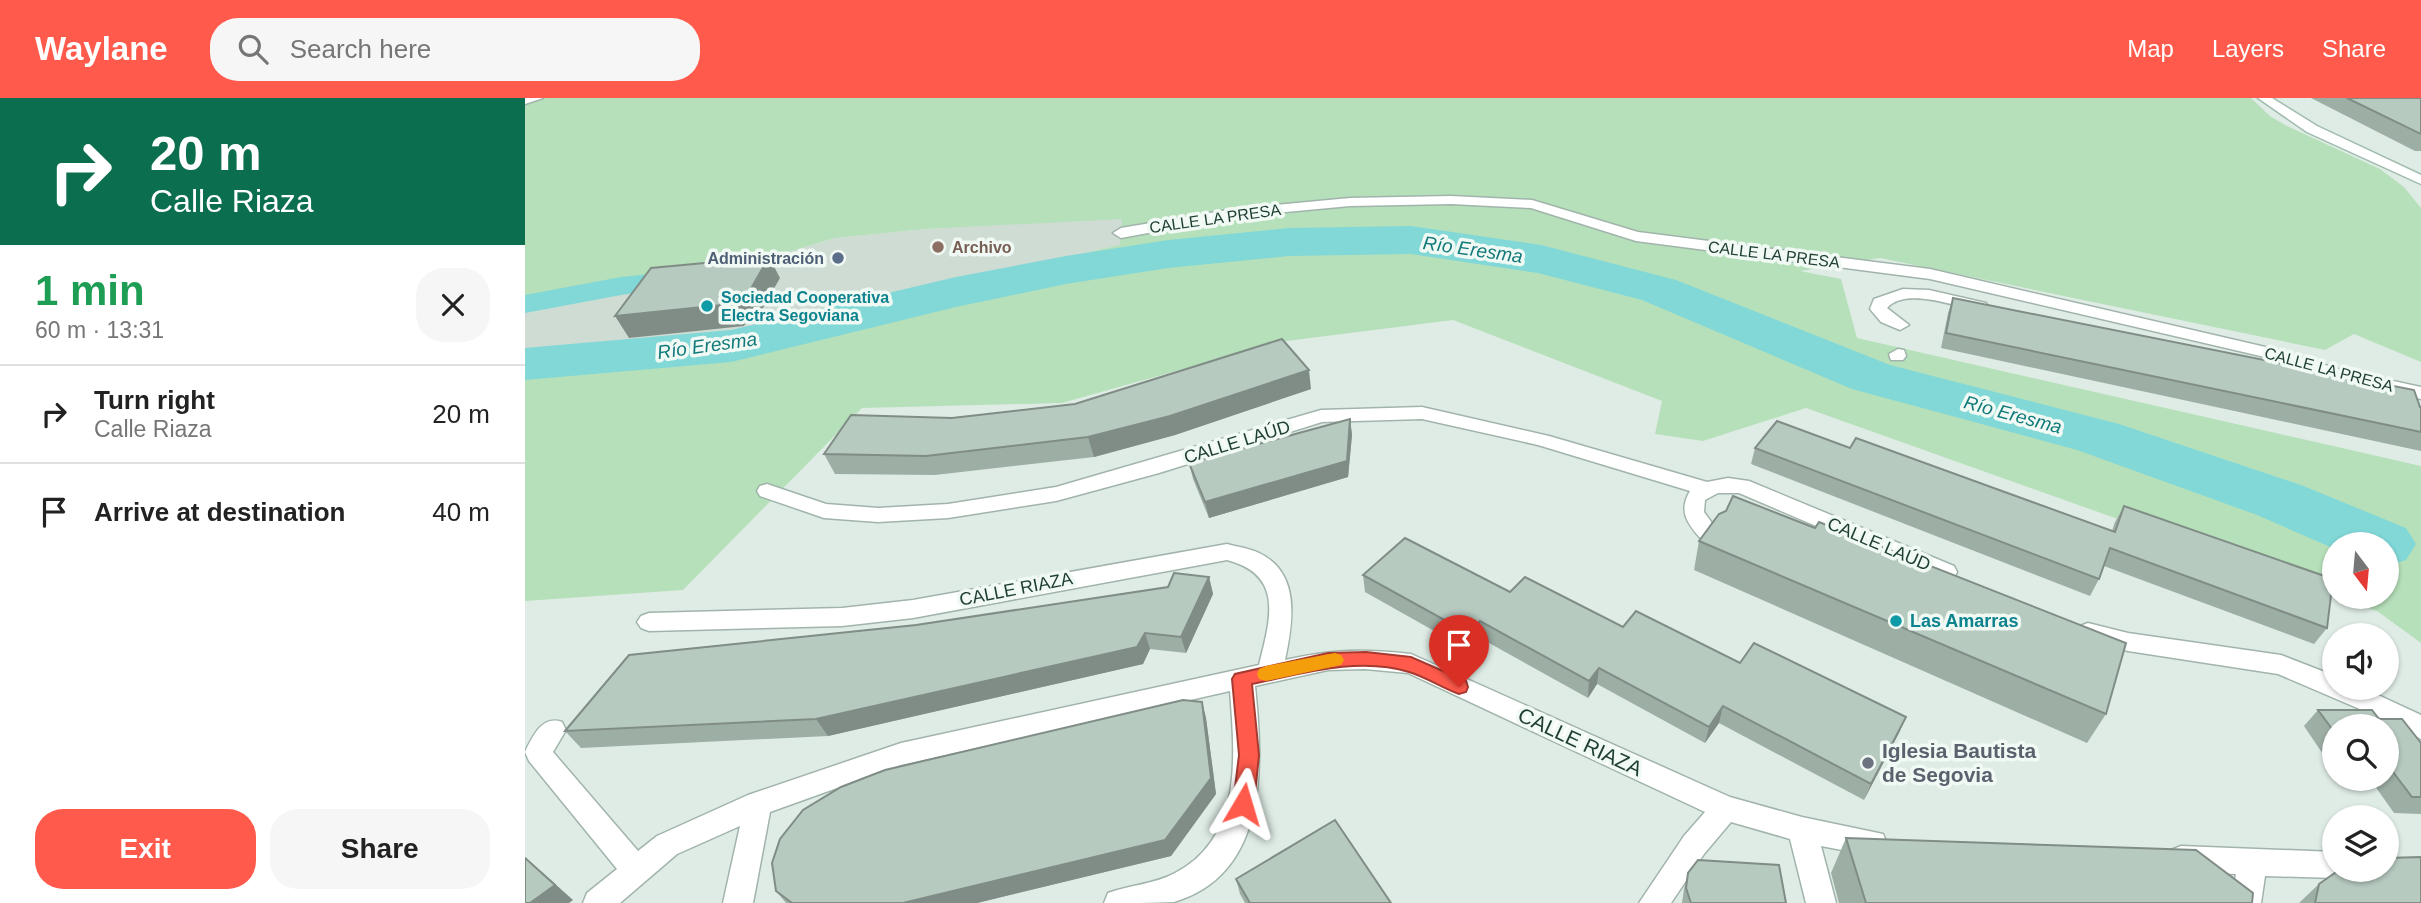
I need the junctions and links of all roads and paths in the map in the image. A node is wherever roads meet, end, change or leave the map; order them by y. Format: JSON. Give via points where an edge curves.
{"nodes":[{"id":1,"x":537,"y":98,"type":"edge"},
{"id":2,"x":2264,"y":98,"type":"edge"},
{"id":3,"x":525,"y":100,"type":"edge"},
{"id":4,"x":2421,"y":180,"type":"edge"},
{"id":5,"x":1121,"y":233,"type":"dead end"},
{"id":6,"x":1994,"y":310,"type":"edge"},
{"id":7,"x":1900,"y":325,"type":"dead end"},
{"id":8,"x":2085,"y":328,"type":"edge"},
{"id":9,"x":2333,"y":373,"type":"junction"},
{"id":10,"x":2421,"y":393,"type":"edge"},
{"id":11,"x":1705,"y":488,"type":"junction"},
{"id":12,"x":767,"y":491,"type":"dead end"},
{"id":13,"x":1709,"y":534,"type":"edge"},
{"id":14,"x":1966,"y":581,"type":"edge"},
{"id":15,"x":649,"y":622,"type":"dead end"},
{"id":16,"x":2066,"y":624,"type":"edge"},
{"id":17,"x":1270,"y":673,"type":"junction"},
{"id":18,"x":1242,"y":679,"type":"junction"},
{"id":19,"x":2322,"y":682,"type":"edge"},
{"id":20,"x":2365,"y":700,"type":"edge"},
{"id":21,"x":2421,"y":728,"type":"edge"},
{"id":22,"x":553,"y":730,"type":"dead end"},
{"id":23,"x":758,"y":804,"type":"junction"},
{"id":24,"x":1725,"y":808,"type":"junction"},
{"id":25,"x":1802,"y":830,"type":"junction"},
{"id":26,"x":1893,"y":845,"type":"edge"},
{"id":27,"x":2154,"y":858,"type":"edge"},
{"id":28,"x":2252,"y":862,"type":"junction"},
{"id":29,"x":2322,"y":865,"type":"edge"},
{"id":30,"x":637,"y":871,"type":"junction"},
{"id":31,"x":598,"y":903,"type":"edge"},
{"id":32,"x":738,"y":903,"type":"edge"},
{"id":33,"x":1119,"y":903,"type":"edge"},
{"id":34,"x":1654,"y":903,"type":"edge"},
{"id":35,"x":1821,"y":903,"type":"edge"},
{"id":36,"x":2246,"y":903,"type":"edge"}],
"edges":[{"from":1,"to":3,"type":"street"},
{"from":2,"to":4,"type":"street","via":[[2312,129]]},
{"from":5,"to":9,"type":"street","name":"CALLE LA PRESA","via":[[1234,213],[1350,202],[1532,204],[1636,236],[1930,274],[2274,354]]},
{"from":6,"to":7,"type":"street","via":[[1897,294],[1878,309]]},
{"from":8,"to":9,"type":"street"},
{"from":9,"to":10,"type":"street","name":"CALLE LA PRESA"},
{"from":11,"to":12,"type":"street","name":"CALLE LAÚD","via":[[1542,440],[1422,413],[1321,416],[1056,494],[948,511],[878,515],[824,511]]},
{"from":11,"to":13,"type":"street","via":[[1692,508],[1695,519]]},
{"from":11,"to":14,"type":"street","name":"CALLE LAÚD","via":[[1742,486]]},
{"from":15,"to":17,"type":"street","name":"CALLE RIAZA","via":[[842,617],[912,609],[1227,552],[1246,554],[1261,563],[1280,589],[1280,624]]},
{"from":16,"to":19,"type":"street","via":[[2128,642],[2280,665]]},
{"from":17,"to":18,"type":"street","name":"CALLE RIAZA"},
{"from":17,"to":24,"type":"street","name":"CALLE RIAZA","via":[[1328,660],[1411,664]]},
{"from":18,"to":23,"type":"street","name":"CALLE RIAZA","via":[[901,754]]},
{"from":18,"to":33,"type":"street","via":[[1249,755],[1243,804],[1230,842],[1186,883]]},
{"from":20,"to":21,"type":"street"},
{"from":22,"to":30,"type":"street","via":[[538,753]]},
{"from":23,"to":30,"type":"street","name":"CALLE RIAZA","via":[[667,845]]},
{"from":23,"to":32,"type":"street"},
{"from":24,"to":25,"type":"street","name":"CALLE RIAZA"},
{"from":24,"to":34,"type":"street"},
{"from":25,"to":26,"type":"street","name":"CALLE RIAZA"},
{"from":25,"to":35,"type":"street"},
{"from":27,"to":28,"type":"street"},
{"from":28,"to":29,"type":"street"},
{"from":28,"to":36,"type":"street"},
{"from":30,"to":31,"type":"street","name":"CALLE RIAZA"}]}
